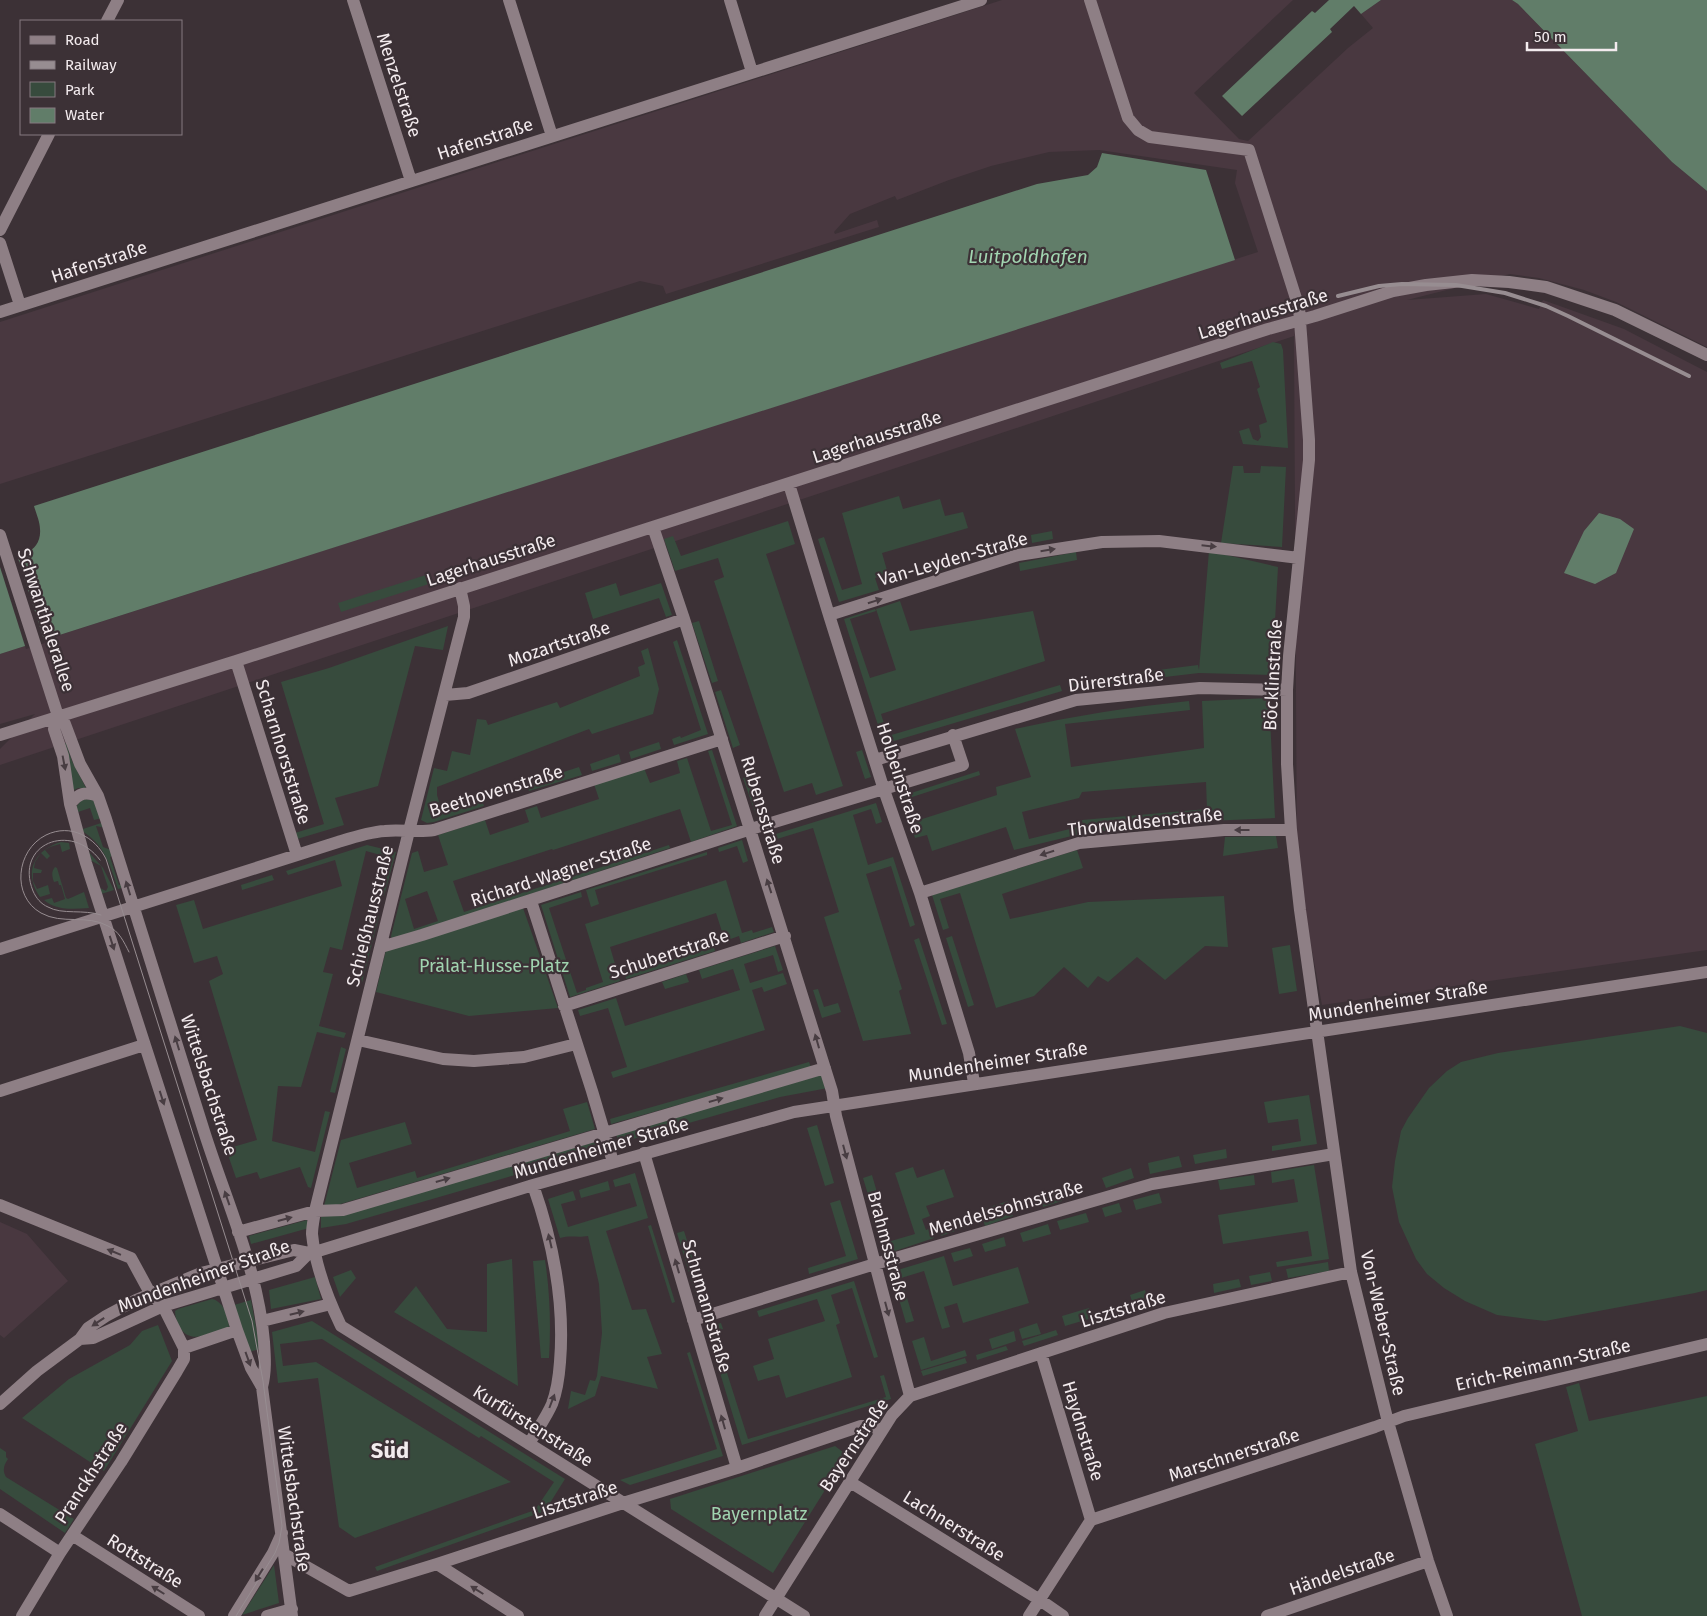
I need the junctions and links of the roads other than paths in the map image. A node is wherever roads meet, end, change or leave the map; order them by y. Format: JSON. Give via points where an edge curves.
{"nodes":[{"id":1,"x":118,"y":0,"type":"edge"},
{"id":2,"x":353,"y":0,"type":"edge"},
{"id":3,"x":509,"y":0,"type":"edge"},
{"id":4,"x":730,"y":0,"type":"edge"},
{"id":5,"x":981,"y":0,"type":"edge"},
{"id":6,"x":1090,"y":0,"type":"edge"},
{"id":7,"x":108,"y":20,"type":"edge"},
{"id":8,"x":752,"y":72,"type":"junction"},
{"id":9,"x":48,"y":135,"type":"edge"},
{"id":10,"x":552,"y":136,"type":"junction"},
{"id":11,"x":411,"y":181,"type":"junction"},
{"id":12,"x":0,"y":230,"type":"edge"},
{"id":13,"x":0,"y":243,"type":"edge"},
{"id":14,"x":20,"y":305,"type":"junction"},
{"id":15,"x":0,"y":312,"type":"edge"},
{"id":16,"x":1300,"y":320,"type":"junction"},
{"id":17,"x":1707,"y":355,"type":"edge"},
{"id":18,"x":789,"y":484,"type":"junction"},
{"id":19,"x":653,"y":527,"type":"junction"},
{"id":20,"x":2,"y":540,"type":"edge"},
{"id":21,"x":1299,"y":558,"type":"junction"},
{"id":22,"x":460,"y":588,"type":"junction"},
{"id":23,"x":829,"y":615,"type":"junction"},
{"id":24,"x":684,"y":619,"type":"junction"},
{"id":25,"x":236,"y":661,"type":"junction"},
{"id":26,"x":1287,"y":690,"type":"junction"},
{"id":27,"x":445,"y":695,"type":"junction"},
{"id":28,"x":58,"y":716,"type":"junction"},
{"id":29,"x":0,"y":735,"type":"edge"},
{"id":30,"x":953,"y":735,"type":"junction"},
{"id":31,"x":722,"y":739,"type":"junction"},
{"id":32,"x":875,"y":760,"type":"junction"},
{"id":33,"x":884,"y":790,"type":"junction"},
{"id":34,"x":98,"y":796,"type":"junction"},
{"id":35,"x":70,"y":804,"type":"junction"},
{"id":36,"x":751,"y":829,"type":"junction"},
{"id":37,"x":1291,"y":830,"type":"junction"},
{"id":38,"x":409,"y":831,"type":"junction"},
{"id":39,"x":297,"y":855,"type":"junction"},
{"id":40,"x":920,"y":893,"type":"junction"},
{"id":41,"x":531,"y":901,"type":"junction"},
{"id":42,"x":134,"y":907,"type":"junction"},
{"id":43,"x":103,"y":917,"type":"junction"},
{"id":44,"x":784,"y":936,"type":"junction"},
{"id":45,"x":381,"y":947,"type":"junction"},
{"id":46,"x":0,"y":949,"type":"edge"},
{"id":47,"x":1707,"y":972,"type":"edge"},
{"id":48,"x":564,"y":1006,"type":"junction"},
{"id":49,"x":1316,"y":1031,"type":"junction"},
{"id":50,"x":358,"y":1040,"type":"junction"},
{"id":51,"x":144,"y":1044,"type":"junction"},
{"id":52,"x":576,"y":1044,"type":"junction"},
{"id":53,"x":825,"y":1068,"type":"junction"},
{"id":54,"x":974,"y":1083,"type":"junction"},
{"id":55,"x":0,"y":1091,"type":"edge"},
{"id":56,"x":834,"y":1105,"type":"junction"},
{"id":57,"x":605,"y":1133,"type":"junction"},
{"id":58,"x":644,"y":1153,"type":"junction"},
{"id":59,"x":1334,"y":1154,"type":"junction"},
{"id":60,"x":613,"y":1162,"type":"junction"},
{"id":61,"x":533,"y":1185,"type":"junction"},
{"id":62,"x":0,"y":1205,"type":"edge"},
{"id":63,"x":315,"y":1211,"type":"junction"},
{"id":64,"x":238,"y":1232,"type":"junction"},
{"id":65,"x":312,"y":1253,"type":"junction"},
{"id":66,"x":247,"y":1261,"type":"junction"},
{"id":67,"x":875,"y":1264,"type":"junction"},
{"id":68,"x":218,"y":1269,"type":"junction"},
{"id":69,"x":1351,"y":1272,"type":"junction"},
{"id":70,"x":253,"y":1279,"type":"junction"},
{"id":71,"x":224,"y":1288,"type":"junction"},
{"id":72,"x":148,"y":1289,"type":"junction"},
{"id":73,"x":331,"y":1304,"type":"junction"},
{"id":74,"x":163,"y":1306,"type":"junction"},
{"id":75,"x":693,"y":1320,"type":"junction"},
{"id":76,"x":262,"y":1321,"type":"junction"},
{"id":77,"x":238,"y":1330,"type":"junction"},
{"id":78,"x":80,"y":1339,"type":"junction"},
{"id":79,"x":1707,"y":1344,"type":"edge"},
{"id":80,"x":184,"y":1348,"type":"junction"},
{"id":81,"x":1041,"y":1353,"type":"junction"},
{"id":82,"x":262,"y":1387,"type":"junction"},
{"id":83,"x":910,"y":1396,"type":"junction"},
{"id":84,"x":0,"y":1404,"type":"edge"},
{"id":85,"x":1388,"y":1422,"type":"junction"},
{"id":86,"x":882,"y":1431,"type":"junction"},
{"id":87,"x":529,"y":1444,"type":"junction"},
{"id":88,"x":737,"y":1468,"type":"junction"},
{"id":89,"x":850,"y":1482,"type":"junction"},
{"id":90,"x":623,"y":1503,"type":"junction"},
{"id":91,"x":0,"y":1514,"type":"edge"},
{"id":92,"x":1091,"y":1520,"type":"junction"},
{"id":93,"x":282,"y":1533,"type":"junction"},
{"id":94,"x":72,"y":1535,"type":"junction"},
{"id":95,"x":60,"y":1553,"type":"junction"},
{"id":96,"x":284,"y":1554,"type":"junction"},
{"id":97,"x":1428,"y":1561,"type":"junction"},
{"id":98,"x":436,"y":1564,"type":"junction"},
{"id":99,"x":776,"y":1599,"type":"junction"},
{"id":100,"x":1040,"y":1600,"type":"junction"},
{"id":101,"x":1299,"y":1611,"type":"edge"},
{"id":102,"x":292,"y":1613,"type":"edge"},
{"id":103,"x":22,"y":1616,"type":"edge"},
{"id":104,"x":199,"y":1616,"type":"edge"},
{"id":105,"x":234,"y":1616,"type":"edge"},
{"id":106,"x":267,"y":1616,"type":"edge"},
{"id":107,"x":518,"y":1616,"type":"edge"},
{"id":108,"x":765,"y":1616,"type":"edge"},
{"id":109,"x":804,"y":1616,"type":"edge"},
{"id":110,"x":1029,"y":1616,"type":"edge"},
{"id":111,"x":1063,"y":1616,"type":"edge"},
{"id":112,"x":1267,"y":1616,"type":"edge"},
{"id":113,"x":1447,"y":1616,"type":"edge"}],
"edges":[{"from":1,"to":7,"type":"street"},
{"from":2,"to":11,"type":"street","name":"Menzelstraße"},
{"from":3,"to":10,"type":"street"},
{"from":4,"to":8,"type":"street"},
{"from":5,"to":8,"type":"street","name":"Hafenstraße"},
{"from":6,"to":16,"type":"street","name":"Böcklinstraße","via":[[1128,118],[1138,130],[1150,137],[1249,150]]},
{"from":8,"to":10,"type":"street","name":"Hafenstraße"},
{"from":9,"to":12,"type":"street"},
{"from":10,"to":11,"type":"street","name":"Hafenstraße"},
{"from":11,"to":14,"type":"street","name":"Hafenstraße"},
{"from":13,"to":14,"type":"street"},
{"from":14,"to":15,"type":"street","name":"Hafenstraße"},
{"from":16,"to":17,"type":"street","name":"Lagerhausstraße","via":[[1393,291],[1450,281],[1509,282],[1546,287],[1615,310]]},
{"from":16,"to":18,"type":"street","name":"Lagerhausstraße"},
{"from":16,"to":21,"type":"street","name":"Böcklinstraße","via":[[1309,450]]},
{"from":18,"to":19,"type":"street","name":"Lagerhausstraße"},
{"from":18,"to":23,"type":"street","name":"Holbeinstraße"},
{"from":19,"to":22,"type":"street","name":"Lagerhausstraße"},
{"from":19,"to":24,"type":"street","name":"Rubensstraße"},
{"from":20,"to":28,"type":"street","name":"Schwanthalerallee"},
{"from":23,"to":21,"type":"street","name":"Van-Leyden-Straße","one_way":true,"via":[[1018,555],[1102,542],[1159,541]]},
{"from":21,"to":26,"type":"street","name":"Böcklinstraße"},
{"from":22,"to":25,"type":"street","name":"Lagerhausstraße"},
{"from":22,"to":27,"type":"street","name":"Schießhausstraße","via":[[464,617]]},
{"from":23,"to":32,"type":"street","name":"Holbeinstraße"},
{"from":24,"to":27,"type":"street","name":"Mozartstraße","via":[[468,693]]},
{"from":24,"to":31,"type":"street","name":"Rubensstraße"},
{"from":25,"to":28,"type":"street","name":"Lagerhausstraße"},
{"from":25,"to":39,"type":"street","name":"Scharnhorststraße"},
{"from":26,"to":30,"type":"street","name":"Dürerstraße","via":[[1200,688],[1076,700]]},
{"from":26,"to":37,"type":"street","name":"Böcklinstraße"},
{"from":27,"to":38,"type":"street","name":"Schießhausstraße"},
{"from":28,"to":29,"type":"street","name":"Lagerhausstraße"},
{"from":28,"to":34,"type":"street","name":"Wittelsbachstraße","via":[[65,724],[80,764]]},
{"from":28,"to":35,"type":"street","name":"Wittelsbachstraße","one_way":true,"via":[[54,729],[63,756]]},
{"from":30,"to":32,"type":"street","name":"Dürerstraße"},
{"from":30,"to":33,"type":"street","via":[[963,765]]},
{"from":31,"to":36,"type":"street","name":"Rubensstraße"},
{"from":31,"to":38,"type":"street","name":"Beethovenstraße","via":[[434,830]]},
{"from":32,"to":33,"type":"street","name":"Holbeinstraße"},
{"from":33,"to":36,"type":"street"},
{"from":33,"to":40,"type":"street","name":"Holbeinstraße"},
{"from":34,"to":35,"type":"street","via":[[82,794]]},
{"from":42,"to":34,"type":"street","name":"Wittelsbachstraße","one_way":true},
{"from":35,"to":43,"type":"street","name":"Wittelsbachstraße"},
{"from":36,"to":41,"type":"street","name":"Richard-Wagner-Straße"},
{"from":44,"to":36,"type":"street","name":"Rubensstraße","one_way":true},
{"from":37,"to":40,"type":"street","name":"Thorwaldsenstraße","one_way":true,"via":[[1224,830],[1079,843]]},
{"from":37,"to":49,"type":"street","name":"Böcklinstraße"},
{"from":38,"to":39,"type":"street","name":"Beethovenstraße","via":[[386,830],[366,834]]},
{"from":38,"to":45,"type":"street","name":"Schießhausstraße"},
{"from":39,"to":42,"type":"street","name":"Beethovenstraße"},
{"from":40,"to":54,"type":"street","name":"Holbeinstraße"},
{"from":41,"to":45,"type":"street","name":"Richard-Wagner-Straße"},
{"from":41,"to":48,"type":"street"},
{"from":42,"to":43,"type":"street","name":"Beethovenstraße"},
{"from":64,"to":42,"type":"street","name":"Wittelsbachstraße","one_way":true},
{"from":43,"to":46,"type":"street","name":"Beethovenstraße"},
{"from":43,"to":51,"type":"street","name":"Wittelsbachstraße","one_way":true},
{"from":44,"to":48,"type":"street","name":"Schubertstraße"},
{"from":53,"to":44,"type":"street","name":"Rubensstraße","one_way":true},
{"from":45,"to":50,"type":"street","name":"Schießhausstraße"},
{"from":47,"to":49,"type":"street","name":"Mundenheimer Straße"},
{"from":48,"to":52,"type":"street"},
{"from":49,"to":54,"type":"street","name":"Mundenheimer Straße"},
{"from":49,"to":59,"type":"street","name":"Von-Weber-Straße"},
{"from":50,"to":52,"type":"street","via":[[443,1059],[474,1061],[524,1057]]},
{"from":50,"to":63,"type":"street","name":"Schießhausstraße"},
{"from":51,"to":55,"type":"street"},
{"from":51,"to":68,"type":"street","name":"Wittelsbachstraße","one_way":true},
{"from":52,"to":57,"type":"street"},
{"from":53,"to":56,"type":"street","name":"Rubensstraße"},
{"from":57,"to":53,"type":"street","name":"Mundenheimer Straße","one_way":true},
{"from":54,"to":56,"type":"street","name":"Mundenheimer Straße"},
{"from":56,"to":58,"type":"street","name":"Mundenheimer Straße","via":[[794,1112]]},
{"from":56,"to":67,"type":"street","name":"Brahmsstraße","one_way":true},
{"from":57,"to":60,"type":"street"},
{"from":63,"to":57,"type":"street","name":"Mundenheimer Straße","one_way":true,"via":[[343,1210]]},
{"from":58,"to":60,"type":"street","name":"Mundenheimer Straße"},
{"from":75,"to":58,"type":"street","name":"Schumannstraße","one_way":true},
{"from":59,"to":67,"type":"street","name":"Mendelssohnstraße","via":[[1152,1184]]},
{"from":59,"to":69,"type":"street","name":"Von-Weber-Straße"},
{"from":60,"to":61,"type":"street","name":"Mundenheimer Straße"},
{"from":61,"to":65,"type":"street","name":"Mundenheimer Straße"},
{"from":87,"to":61,"type":"street","one_way":true,"via":[[552,1403],[558,1380],[562,1325],[552,1250]]},
{"from":72,"to":62,"type":"street","one_way":true,"via":[[131,1258]]},
{"from":64,"to":63,"type":"street","name":"Mundenheimer Straße","one_way":true},
{"from":63,"to":65,"type":"street","name":"Schießhausstraße"},
{"from":64,"to":66,"type":"street","name":"Wittelsbachstraße"},
{"from":65,"to":66,"type":"street","name":"Mundenheimer Straße","via":[[294,1250]]},
{"from":65,"to":70,"type":"street","name":"Mundenheimer Straße","via":[[296,1266]]},
{"from":65,"to":73,"type":"street","name":"Kurfürstenstraße"},
{"from":66,"to":68,"type":"street","name":"Mundenheimer Straße"},
{"from":66,"to":70,"type":"street","name":"Wittelsbachstraße"},
{"from":67,"to":75,"type":"street","name":"Mendelssohnstraße"},
{"from":67,"to":83,"type":"street","name":"Brahmsstraße","one_way":true},
{"from":68,"to":71,"type":"street","name":"Wittelsbachstraße"},
{"from":68,"to":72,"type":"street","name":"Mundenheimer Straße"},
{"from":69,"to":81,"type":"street","name":"Lisztstraße","via":[[1164,1313]]},
{"from":69,"to":85,"type":"street","name":"Von-Weber-Straße"},
{"from":70,"to":71,"type":"street","name":"Mundenheimer Straße"},
{"from":70,"to":76,"type":"street","name":"Wittelsbachstraße"},
{"from":71,"to":74,"type":"street","name":"Mundenheimer Straße"},
{"from":71,"to":77,"type":"street","name":"Wittelsbachstraße"},
{"from":72,"to":74,"type":"street"},
{"from":72,"to":78,"type":"street","name":"Mundenheimer Straße","one_way":true,"via":[[88,1328]]},
{"from":76,"to":73,"type":"street","one_way":true},
{"from":73,"to":87,"type":"street","name":"Kurfürstenstraße","via":[[341,1326]]},
{"from":74,"to":78,"type":"street","name":"Mundenheimer Straße","via":[[93,1338]]},
{"from":74,"to":80,"type":"street"},
{"from":88,"to":75,"type":"street","name":"Schumannstraße","one_way":true},
{"from":76,"to":82,"type":"street","name":"Wittelsbachstraße","via":[[266,1362]]},
{"from":77,"to":80,"type":"street"},
{"from":77,"to":82,"type":"street","name":"Wittelsbachstraße","one_way":true,"via":[[251,1368]]},
{"from":78,"to":84,"type":"street","name":"Mundenheimer Straße"},
{"from":79,"to":85,"type":"street","name":"Erich-Reimann-Straße"},
{"from":80,"to":94,"type":"street","name":"Pranckhstraße","via":[[184,1359],[177,1371]]},
{"from":81,"to":83,"type":"street","name":"Lisztstraße"},
{"from":81,"to":92,"type":"street","name":"Haydnstraße"},
{"from":82,"to":93,"type":"street","name":"Wittelsbachstraße"},
{"from":83,"to":86,"type":"street","name":"Bayernstraße"},
{"from":85,"to":92,"type":"street","name":"Marschnerstraße"},
{"from":85,"to":97,"type":"street","name":"Von-Weber-Straße"},
{"from":86,"to":88,"type":"street","name":"Lisztstraße","via":[[861,1426]]},
{"from":86,"to":89,"type":"street","name":"Bayernstraße"},
{"from":87,"to":90,"type":"street","name":"Kurfürstenstraße"},
{"from":88,"to":90,"type":"street","name":"Lisztstraße"},
{"from":89,"to":99,"type":"street","name":"Bayernstraße"},
{"from":89,"to":100,"type":"street","name":"Lachnerstraße"},
{"from":90,"to":98,"type":"street","name":"Lisztstraße"},
{"from":90,"to":99,"type":"street","name":"Kurfürstenstraße"},
{"from":91,"to":95,"type":"street"},
{"from":92,"to":100,"type":"street"},
{"from":93,"to":96,"type":"street","name":"Wittelsbachstraße"},
{"from":93,"to":105,"type":"street","one_way":true},
{"from":94,"to":95,"type":"street","name":"Pranckhstraße"},
{"from":104,"to":94,"type":"street","name":"Rottstraße","one_way":true},
{"from":95,"to":103,"type":"street","name":"Pranckhstraße"},
{"from":96,"to":98,"type":"street","name":"Lisztstraße","via":[[348,1591]]},
{"from":96,"to":102,"type":"street","name":"Wittelsbachstraße"},
{"from":97,"to":101,"type":"street","name":"Händelstraße"},
{"from":97,"to":113,"type":"street","name":"Von-Weber-Straße"},
{"from":107,"to":98,"type":"street","one_way":true},
{"from":99,"to":108,"type":"street","name":"Bayernstraße"},
{"from":99,"to":109,"type":"street","name":"Kurfürstenstraße"},
{"from":100,"to":110,"type":"street"},
{"from":100,"to":111,"type":"street","name":"Lachnerstraße"},
{"from":101,"to":112,"type":"street","name":"Händelstraße"},
{"from":102,"to":106,"type":"street"}]}
